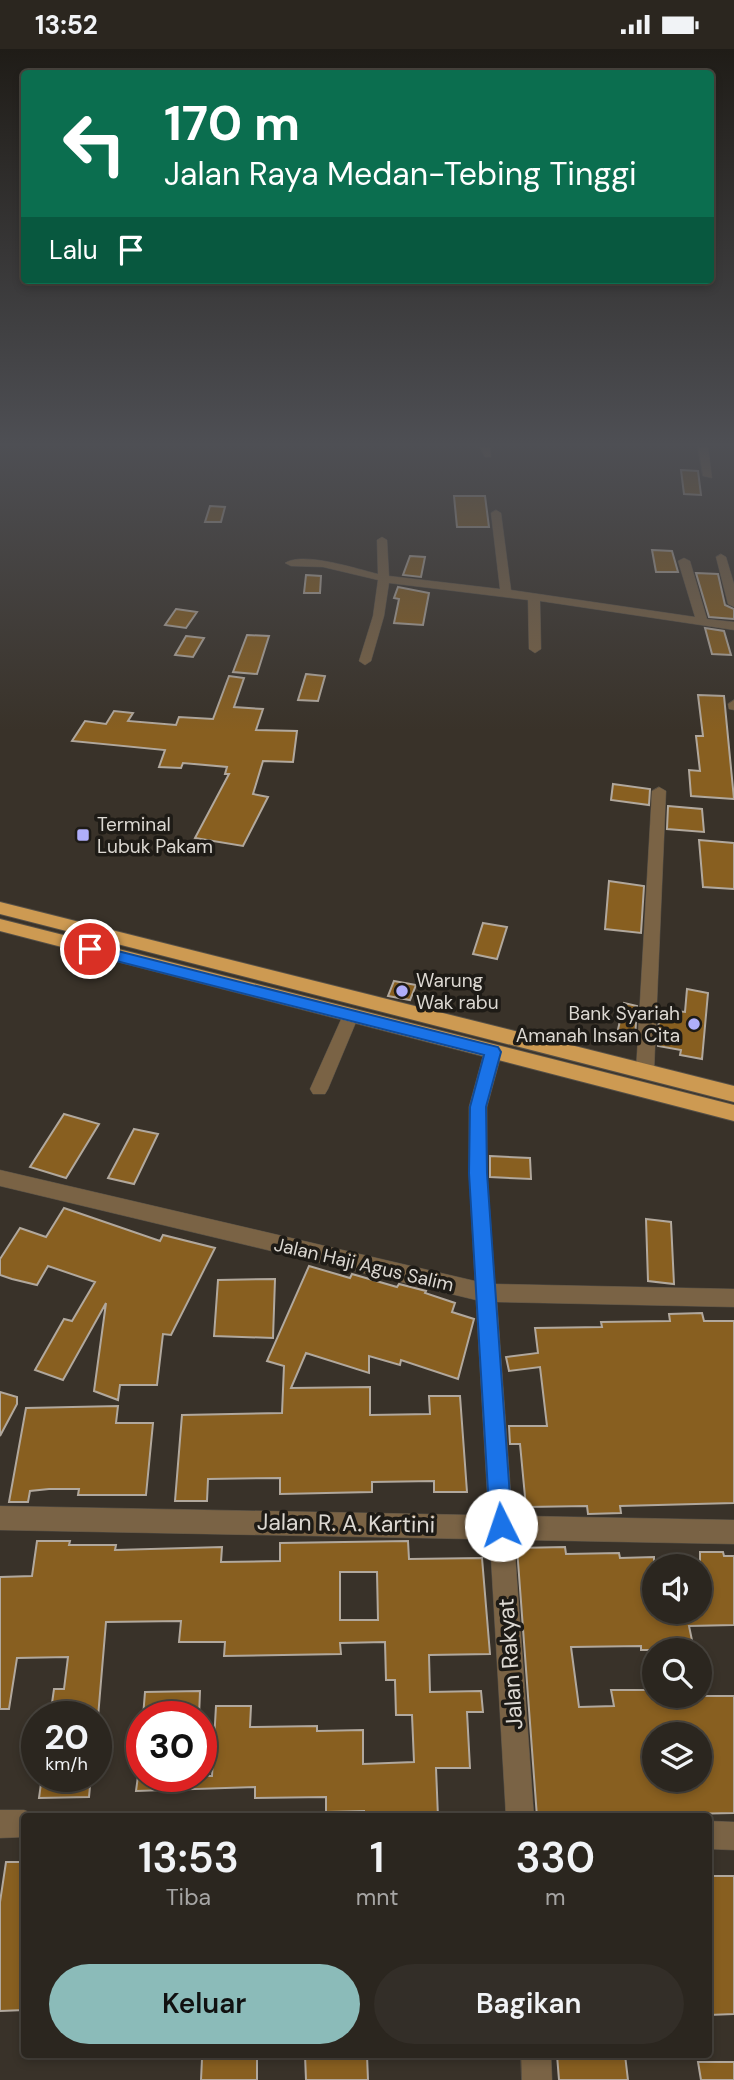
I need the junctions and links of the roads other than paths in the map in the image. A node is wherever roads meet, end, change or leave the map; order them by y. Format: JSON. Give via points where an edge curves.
{"nodes":[{"id":1,"x":382,"y":542,"type":"edge"},
{"id":2,"x":499,"y":542,"type":"edge"},
{"id":3,"x":721,"y":557,"type":"dead end"},
{"id":4,"x":684,"y":561,"type":"dead end"},
{"id":5,"x":291,"y":563,"type":"dead end"},
{"id":6,"x":386,"y":579,"type":"junction"},
{"id":7,"x":506,"y":593,"type":"junction"},
{"id":8,"x":534,"y":597,"type":"junction"},
{"id":9,"x":734,"y":604,"type":"edge"},
{"id":10,"x":702,"y":622,"type":"junction"},
{"id":11,"x":734,"y":626,"type":"edge"},
{"id":12,"x":535,"y":649,"type":"dead end"},
{"id":13,"x":365,"y":661,"type":"dead end"},
{"id":14,"x":659,"y":791,"type":"dead end"},
{"id":15,"x":0,"y":908,"type":"edge"},
{"id":16,"x":0,"y":925,"type":"edge"},
{"id":17,"x":148,"y":956,"type":"junction"},
{"id":18,"x":351,"y":1016,"type":"junction"},
{"id":19,"x":493,"y":1052,"type":"junction"},
{"id":20,"x":645,"y":1071,"type":"junction"},
{"id":21,"x":319,"y":1089,"type":"dead end"},
{"id":22,"x":734,"y":1094,"type":"edge"},
{"id":23,"x":734,"y":1113,"type":"edge"},
{"id":24,"x":0,"y":1178,"type":"edge"},
{"id":25,"x":486,"y":1293,"type":"junction"},
{"id":26,"x":734,"y":1298,"type":"edge"},
{"id":27,"x":0,"y":1518,"type":"edge"},
{"id":28,"x":501,"y":1525,"type":"junction"},
{"id":29,"x":734,"y":1531,"type":"edge"},
{"id":30,"x":520,"y":1813,"type":"edge"},
{"id":31,"x":0,"y":1824,"type":"edge"},
{"id":32,"x":21,"y":1824,"type":"edge"},
{"id":33,"x":712,"y":1835,"type":"edge"},
{"id":34,"x":734,"y":1836,"type":"edge"},
{"id":35,"x":536,"y":2058,"type":"edge"},
{"id":36,"x":537,"y":2080,"type":"edge"}],
"edges":[{"from":1,"to":6,"type":"street"},
{"from":2,"to":7,"type":"street"},
{"from":3,"to":9,"type":"street"},
{"from":4,"to":10,"type":"street"},
{"from":5,"to":6,"type":"street","via":[[329,565]]},
{"from":6,"to":7,"type":"street"},
{"from":6,"to":13,"type":"street"},
{"from":7,"to":8,"type":"street"},
{"from":8,"to":10,"type":"street"},
{"from":8,"to":12,"type":"street"},
{"from":10,"to":11,"type":"street"},
{"from":14,"to":20,"type":"street"},
{"from":15,"to":17,"type":"highway"},
{"from":16,"to":17,"type":"highway"},
{"from":17,"to":18,"type":"highway"},
{"from":17,"to":20,"type":"highway"},
{"from":18,"to":19,"type":"highway"},
{"from":18,"to":21,"type":"street"},
{"from":19,"to":23,"type":"highway"},
{"from":19,"to":25,"type":"street","name":"Jalan Rakyat","via":[[482,1088],[477,1131]]},
{"from":20,"to":22,"type":"highway"},
{"from":24,"to":25,"type":"street","name":"Jalan Haji Agus Salim"},
{"from":25,"to":26,"type":"street","name":"Jalan Haji Agus Salim"},
{"from":25,"to":28,"type":"street","name":"Jalan Rakyat"},
{"from":27,"to":28,"type":"street","name":"Jalan R. A. Kartini"},
{"from":28,"to":29,"type":"street","name":"Jalan R. A. Kartini"},
{"from":28,"to":30,"type":"street","name":"Jalan Rakyat"},
{"from":31,"to":32,"type":"street"},
{"from":33,"to":34,"type":"street"},
{"from":35,"to":36,"type":"street"}]}
